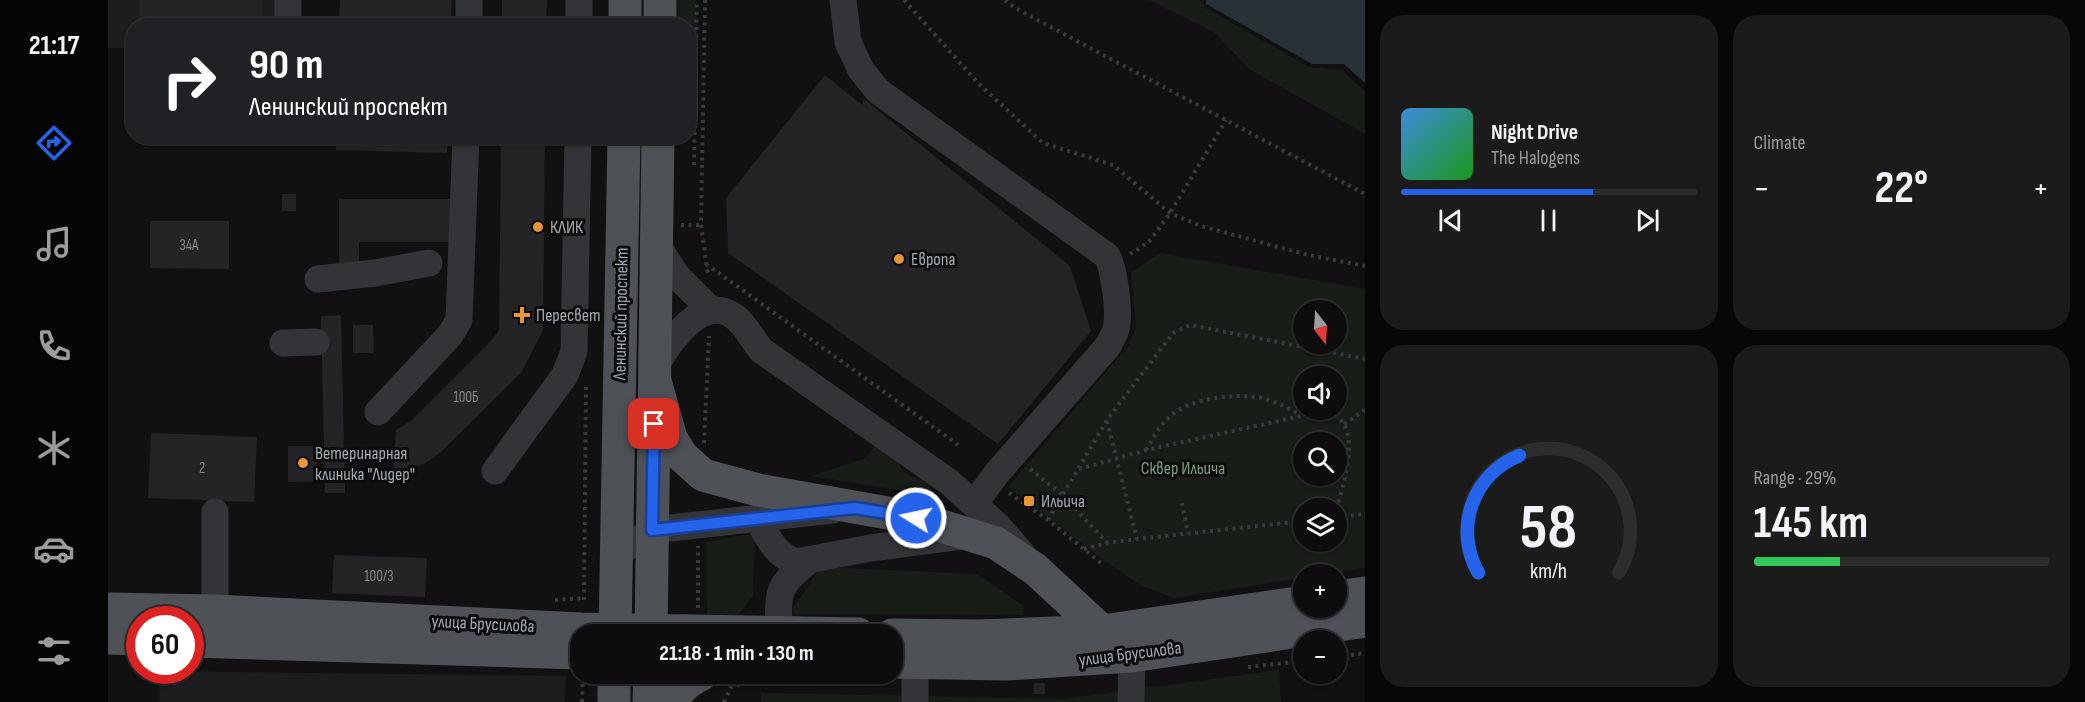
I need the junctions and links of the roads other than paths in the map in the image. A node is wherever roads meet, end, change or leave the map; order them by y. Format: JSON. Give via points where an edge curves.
{"nodes":[{"id":1,"x":288,"y":0,"type":"edge"},
{"id":2,"x":469,"y":0,"type":"edge"},
{"id":3,"x":579,"y":0,"type":"edge"},
{"id":4,"x":625,"y":0,"type":"edge"},
{"id":5,"x":660,"y":0,"type":"edge"},
{"id":6,"x":843,"y":0,"type":"edge"},
{"id":7,"x":288,"y":18,"type":"edge"},
{"id":8,"x":469,"y":18,"type":"edge"},
{"id":9,"x":579,"y":18,"type":"edge"},
{"id":10,"x":625,"y":18,"type":"edge"},
{"id":11,"x":660,"y":18,"type":"edge"},
{"id":12,"x":466,"y":144,"type":"edge"},
{"id":13,"x":578,"y":144,"type":"edge"},
{"id":14,"x":624,"y":144,"type":"edge"},
{"id":15,"x":659,"y":144,"type":"edge"},
{"id":16,"x":668,"y":236,"type":"junction"},
{"id":17,"x":429,"y":263,"type":"dead end"},
{"id":18,"x":318,"y":279,"type":"dead end"},
{"id":19,"x":710,"y":318,"type":"junction"},
{"id":20,"x":316,"y":342,"type":"dead end"},
{"id":21,"x":283,"y":343,"type":"dead end"},
{"id":22,"x":655,"y":374,"type":"junction"},
{"id":23,"x":378,"y":412,"type":"dead end"},
{"id":24,"x":495,"y":471,"type":"dead end"},
{"id":25,"x":855,"y":508,"type":"junction"},
{"id":26,"x":214,"y":512,"type":"dead end"},
{"id":27,"x":757,"y":518,"type":"junction"},
{"id":28,"x":974,"y":519,"type":"junction"},
{"id":29,"x":652,"y":530,"type":"junction"},
{"id":30,"x":618,"y":554,"type":"junction"},
{"id":31,"x":809,"y":561,"type":"junction"},
{"id":32,"x":1365,"y":593,"type":"edge"},
{"id":33,"x":1347,"y":595,"type":"edge"},
{"id":34,"x":1293,"y":604,"type":"edge"},
{"id":35,"x":108,"y":609,"type":"edge"},
{"id":36,"x":215,"y":611,"type":"junction"},
{"id":37,"x":1365,"y":621,"type":"edge"},
{"id":38,"x":615,"y":624,"type":"edge"},
{"id":39,"x":651,"y":624,"type":"edge"},
{"id":40,"x":779,"y":624,"type":"edge"},
{"id":41,"x":570,"y":628,"type":"edge"},
{"id":42,"x":1102,"y":632,"type":"junction"},
{"id":43,"x":903,"y":636,"type":"edge"},
{"id":44,"x":108,"y":638,"type":"edge"},
{"id":45,"x":126,"y":639,"type":"edge"},
{"id":46,"x":204,"y":641,"type":"edge"},
{"id":47,"x":570,"y":654,"type":"edge"},
{"id":48,"x":1132,"y":656,"type":"junction"},
{"id":49,"x":909,"y":677,"type":"edge"},
{"id":50,"x":614,"y":684,"type":"edge"},
{"id":51,"x":650,"y":684,"type":"edge"},
{"id":52,"x":687,"y":684,"type":"edge"},
{"id":53,"x":614,"y":702,"type":"edge"},
{"id":54,"x":649,"y":702,"type":"edge"},
{"id":55,"x":670,"y":702,"type":"edge"},
{"id":56,"x":1131,"y":702,"type":"edge"}],
"edges":[{"from":1,"to":7,"type":"lane"},
{"from":2,"to":8,"type":"lane"},
{"from":3,"to":9,"type":"lane"},
{"from":4,"to":10,"type":"main road"},
{"from":5,"to":11,"type":"main road"},
{"from":6,"to":28,"type":"lane","via":[[848,42],[861,70],[878,91],[1107,256],[1112,266],[1117,322],[1108,346],[1005,464]]},
{"from":12,"to":23,"type":"lane","via":[[459,320],[450,335]]},
{"from":13,"to":24,"type":"lane","via":[[574,351],[565,375]]},
{"from":14,"to":30,"type":"main road","name":"Ленинский проспект"},
{"from":15,"to":16,"type":"main road","name":"Ленинский проспект"},
{"from":16,"to":19,"type":"lane","via":[[678,276]]},
{"from":16,"to":22,"type":"main road","name":"Ленинский проспект"},
{"from":17,"to":18,"type":"lane"},
{"from":19,"to":22,"type":"lane","via":[[689,322],[673,338]]},
{"from":19,"to":28,"type":"lane","via":[[725,311],[735,317],[761,350],[949,482]]},
{"from":20,"to":21,"type":"lane"},
{"from":22,"to":25,"type":"main road","via":[[671,438],[682,456],[703,475]]},
{"from":22,"to":29,"type":"main road","name":"Ленинский проспект"},
{"from":25,"to":27,"type":"lane"},
{"from":25,"to":28,"type":"main road","via":[[916,518]]},
{"from":26,"to":36,"type":"lane"},
{"from":27,"to":29,"type":"lane"},
{"from":27,"to":31,"type":"lane","via":[[777,552],[796,562]]},
{"from":28,"to":31,"type":"lane"},
{"from":28,"to":42,"type":"main road","via":[[996,543],[1035,569]]},
{"from":29,"to":30,"type":"lane"},
{"from":29,"to":39,"type":"main road","name":"Ленинский проспект"},
{"from":30,"to":38,"type":"main road","name":"Ленинский проспект"},
{"from":31,"to":40,"type":"lane","via":[[783,583]]},
{"from":32,"to":33,"type":"main road"},
{"from":34,"to":42,"type":"main road","name":"улица Брусилова"},
{"from":35,"to":36,"type":"main road","name":"улица Брусилова"},
{"from":36,"to":41,"type":"main road","name":"улица Брусилова"},
{"from":37,"to":48,"type":"main road","name":"улица Брусилова"},
{"from":42,"to":43,"type":"main road","name":"улица Брусилова"},
{"from":44,"to":45,"type":"main road"},
{"from":46,"to":47,"type":"main road","name":"улица Брусилова"},
{"from":48,"to":49,"type":"main road","name":"улица Брусилова","via":[[1006,664]]},
{"from":48,"to":56,"type":"lane"},
{"from":50,"to":53,"type":"main road"},
{"from":51,"to":54,"type":"main road"},
{"from":52,"to":55,"type":"main road"}]}
